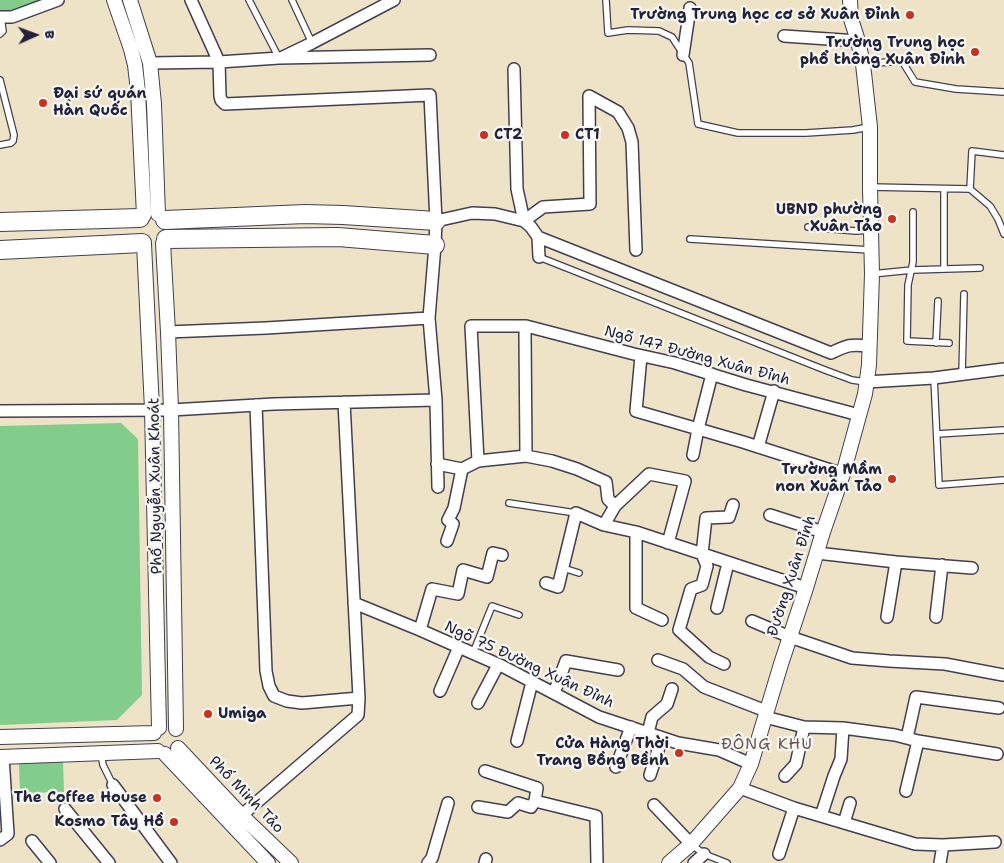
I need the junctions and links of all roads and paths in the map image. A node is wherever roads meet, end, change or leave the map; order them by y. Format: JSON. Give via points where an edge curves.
{"nodes":[{"id":1,"x":58,"y":0,"type":"edge"},
{"id":2,"x":114,"y":0,"type":"edge"},
{"id":3,"x":130,"y":0,"type":"edge"},
{"id":4,"x":191,"y":0,"type":"edge"},
{"id":5,"x":249,"y":0,"type":"edge"},
{"id":6,"x":292,"y":0,"type":"edge"},
{"id":7,"x":394,"y":0,"type":"edge"},
{"id":8,"x":606,"y":0,"type":"edge"},
{"id":9,"x":850,"y":0,"type":"edge"},
{"id":10,"x":690,"y":8,"type":"dead end"},
{"id":11,"x":0,"y":17,"type":"edge"},
{"id":12,"x":0,"y":34,"type":"edge"},
{"id":13,"x":784,"y":36,"type":"dead end"},
{"id":14,"x":858,"y":41,"type":"junction"},
{"id":15,"x":312,"y":43,"type":"junction"},
{"id":16,"x":430,"y":55,"type":"dead end"},
{"id":17,"x":683,"y":55,"type":"junction"},
{"id":18,"x":279,"y":58,"type":"junction"},
{"id":19,"x":219,"y":62,"type":"junction"},
{"id":20,"x":150,"y":63,"type":"junction"},
{"id":21,"x":863,"y":64,"type":"junction"},
{"id":22,"x":135,"y":65,"type":"junction"},
{"id":23,"x":514,"y":69,"type":"dead end"},
{"id":24,"x":0,"y":80,"type":"edge"},
{"id":25,"x":1004,"y":92,"type":"edge"},
{"id":26,"x":870,"y":127,"type":"junction"},
{"id":27,"x":0,"y":145,"type":"edge"},
{"id":28,"x":1004,"y":155,"type":"edge"},
{"id":29,"x":870,"y":187,"type":"junction"},
{"id":30,"x":944,"y":189,"type":"junction"},
{"id":31,"x":970,"y":189,"type":"junction"},
{"id":32,"x":913,"y":212,"type":"dead end"},
{"id":33,"x":152,"y":217,"type":"junction"},
{"id":34,"x":436,"y":221,"type":"junction"},
{"id":35,"x":524,"y":221,"type":"junction"},
{"id":36,"x":0,"y":222,"type":"edge"},
{"id":37,"x":808,"y":228,"type":"dead end"},
{"id":38,"x":871,"y":230,"type":"junction"},
{"id":39,"x":1004,"y":234,"type":"edge"},
{"id":40,"x":538,"y":237,"type":"junction"},
{"id":41,"x":690,"y":239,"type":"dead end"},
{"id":42,"x":164,"y":241,"type":"junction"},
{"id":43,"x":143,"y":244,"type":"junction"},
{"id":44,"x":435,"y":245,"type":"junction"},
{"id":45,"x":0,"y":250,"type":"edge"},
{"id":46,"x":636,"y":250,"type":"dead end"},
{"id":47,"x":871,"y":250,"type":"junction"},
{"id":48,"x":539,"y":257,"type":"joint"},
{"id":49,"x":980,"y":268,"type":"dead end"},
{"id":50,"x":944,"y":269,"type":"junction"},
{"id":51,"x":912,"y":270,"type":"junction"},
{"id":52,"x":872,"y":274,"type":"junction"},
{"id":53,"x":964,"y":294,"type":"dead end"},
{"id":54,"x":938,"y":300,"type":"dead end"},
{"id":55,"x":429,"y":318,"type":"junction"},
{"id":56,"x":526,"y":326,"type":"junction"},
{"id":57,"x":168,"y":332,"type":"junction"},
{"id":58,"x":936,"y":343,"type":"junction"},
{"id":59,"x":949,"y":343,"type":"dead end"},
{"id":60,"x":869,"y":346,"type":"junction"},
{"id":61,"x":641,"y":356,"type":"junction"},
{"id":62,"x":1004,"y":369,"type":"edge"},
{"id":63,"x":712,"y":374,"type":"junction"},
{"id":64,"x":962,"y":375,"type":"junction"},
{"id":65,"x":934,"y":378,"type":"junction"},
{"id":66,"x":866,"y":382,"type":"junction"},
{"id":67,"x":774,"y":391,"type":"junction"},
{"id":68,"x":436,"y":400,"type":"junction"},
{"id":69,"x":344,"y":402,"type":"junction"},
{"id":70,"x":256,"y":405,"type":"junction"},
{"id":71,"x":152,"y":410,"type":"junction"},
{"id":72,"x":171,"y":410,"type":"junction"},
{"id":73,"x":0,"y":411,"type":"edge"},
{"id":74,"x":859,"y":415,"type":"junction"},
{"id":75,"x":698,"y":430,"type":"junction"},
{"id":76,"x":1004,"y":430,"type":"edge"},
{"id":77,"x":937,"y":434,"type":"junction"},
{"id":78,"x":758,"y":447,"type":"junction"},
{"id":79,"x":693,"y":455,"type":"dead end"},
{"id":80,"x":526,"y":456,"type":"junction"},
{"id":81,"x":478,"y":461,"type":"junction"},
{"id":82,"x":437,"y":464,"type":"junction"},
{"id":83,"x":462,"y":469,"type":"junction"},
{"id":84,"x":843,"y":474,"type":"junction"},
{"id":85,"x":1004,"y":480,"type":"edge"},
{"id":86,"x":438,"y":487,"type":"dead end"},
{"id":87,"x":509,"y":503,"type":"dead end"},
{"id":88,"x":733,"y":505,"type":"dead end"},
{"id":89,"x":615,"y":506,"type":"junction"},
{"id":90,"x":576,"y":513,"type":"junction"},
{"id":91,"x":770,"y":516,"type":"dead end"},
{"id":92,"x":604,"y":525,"type":"junction"},
{"id":93,"x":636,"y":532,"type":"junction"},
{"id":94,"x":823,"y":532,"type":"junction"},
{"id":95,"x":447,"y":542,"type":"dead end"},
{"id":96,"x":668,"y":543,"type":"junction"},
{"id":97,"x":817,"y":553,"type":"junction"},
{"id":98,"x":702,"y":554,"type":"junction"},
{"id":99,"x":502,"y":555,"type":"dead end"},
{"id":100,"x":896,"y":562,"type":"junction"},
{"id":101,"x":728,"y":563,"type":"junction"},
{"id":102,"x":942,"y":565,"type":"junction"},
{"id":103,"x":563,"y":568,"type":"junction"},
{"id":104,"x":972,"y":568,"type":"dead end"},
{"id":105,"x":579,"y":573,"type":"dead end"},
{"id":106,"x":546,"y":583,"type":"dead end"},
{"id":107,"x":806,"y":588,"type":"junction"},
{"id":108,"x":354,"y":603,"type":"junction"},
{"id":109,"x":717,"y":608,"type":"dead end"},
{"id":110,"x":519,"y":615,"type":"dead end"},
{"id":111,"x":887,"y":617,"type":"dead end"},
{"id":112,"x":936,"y":618,"type":"dead end"},
{"id":113,"x":662,"y":620,"type":"dead end"},
{"id":114,"x":752,"y":621,"type":"dead end"},
{"id":115,"x":420,"y":630,"type":"junction"},
{"id":116,"x":790,"y":637,"type":"junction"},
{"id":117,"x":459,"y":647,"type":"junction"},
{"id":118,"x":473,"y":653,"type":"junction"},
{"id":119,"x":658,"y":660,"type":"dead end"},
{"id":120,"x":724,"y":664,"type":"dead end"},
{"id":121,"x":498,"y":665,"type":"junction"},
{"id":122,"x":618,"y":670,"type":"dead end"},
{"id":123,"x":1003,"y":675,"type":"dead end"},
{"id":124,"x":532,"y":682,"type":"junction"},
{"id":125,"x":672,"y":688,"type":"dead end"},
{"id":126,"x":440,"y":691,"type":"dead end"},
{"id":127,"x":554,"y":693,"type":"junction"},
{"id":128,"x":359,"y":698,"type":"junction"},
{"id":129,"x":478,"y":703,"type":"dead end"},
{"id":130,"x":999,"y":708,"type":"dead end"},
{"id":131,"x":766,"y":714,"type":"junction"},
{"id":132,"x":630,"y":727,"type":"junction"},
{"id":133,"x":804,"y":727,"type":"junction"},
{"id":134,"x":842,"y":728,"type":"junction"},
{"id":135,"x":156,"y":730,"type":"junction"},
{"id":136,"x":176,"y":730,"type":"junction"},
{"id":137,"x":648,"y":733,"type":"junction"},
{"id":138,"x":0,"y":737,"type":"edge"},
{"id":139,"x":662,"y":738,"type":"junction"},
{"id":140,"x":912,"y":739,"type":"junction"},
{"id":141,"x":517,"y":741,"type":"dead end"},
{"id":142,"x":178,"y":748,"type":"junction"},
{"id":143,"x":162,"y":752,"type":"junction"},
{"id":144,"x":101,"y":753,"type":"junction"},
{"id":145,"x":997,"y":754,"type":"dead end"},
{"id":146,"x":1,"y":757,"type":"edge"},
{"id":147,"x":751,"y":764,"type":"junction"},
{"id":148,"x":616,"y":767,"type":"dead end"},
{"id":149,"x":485,"y":771,"type":"dead end"},
{"id":150,"x":2,"y":772,"type":"edge"},
{"id":151,"x":650,"y":775,"type":"dead end"},
{"id":152,"x":785,"y":776,"type":"dead end"},
{"id":153,"x":113,"y":785,"type":"joint"},
{"id":154,"x":740,"y":788,"type":"junction"},
{"id":155,"x":906,"y":791,"type":"dead end"},
{"id":156,"x":535,"y":801,"type":"junction"},
{"id":157,"x":448,"y":803,"type":"dead end"},
{"id":158,"x":850,"y":803,"type":"dead end"},
{"id":159,"x":654,"y":805,"type":"dead end"},
{"id":160,"x":478,"y":807,"type":"dead end"},
{"id":161,"x":794,"y":808,"type":"junction"},
{"id":162,"x":65,"y":810,"type":"dead end"},
{"id":163,"x":821,"y":816,"type":"junction"},
{"id":164,"x":236,"y":820,"type":"junction"},
{"id":165,"x":844,"y":824,"type":"junction"},
{"id":166,"x":0,"y":840,"type":"edge"},
{"id":167,"x":32,"y":841,"type":"dead end"},
{"id":168,"x":995,"y":842,"type":"dead end"},
{"id":169,"x":691,"y":844,"type":"junction"},
{"id":170,"x":943,"y":845,"type":"junction"},
{"id":171,"x":704,"y":854,"type":"junction"},
{"id":172,"x":779,"y":854,"type":"dead end"},
{"id":173,"x":167,"y":861,"type":"edge"},
{"id":174,"x":50,"y":863,"type":"edge"},
{"id":175,"x":109,"y":863,"type":"edge"},
{"id":176,"x":268,"y":863,"type":"edge"},
{"id":177,"x":291,"y":863,"type":"edge"},
{"id":178,"x":428,"y":863,"type":"edge"},
{"id":179,"x":597,"y":863,"type":"edge"},
{"id":180,"x":669,"y":863,"type":"edge"},
{"id":181,"x":694,"y":863,"type":"edge"},
{"id":182,"x":727,"y":863,"type":"edge"},
{"id":183,"x":940,"y":863,"type":"edge"}],
"edges":[{"from":1,"to":11,"type":"street"},
{"from":2,"to":22,"type":"street"},
{"from":3,"to":20,"type":"street"},
{"from":4,"to":19,"type":"street"},
{"from":5,"to":18,"type":"lane"},
{"from":6,"to":15,"type":"lane"},
{"from":7,"to":15,"type":"street"},
{"from":8,"to":17,"type":"lane","via":[[608,33],[659,31],[672,37]]},
{"from":9,"to":14,"type":"street","name":"Đường Xuân Đỉnh","via":[[851,19]]},
{"from":10,"to":17,"type":"street"},
{"from":11,"to":12,"type":"lane","via":[[3,31]]},
{"from":13,"to":14,"type":"street"},
{"from":14,"to":21,"type":"street","name":"Đường Xuân Đỉnh"},
{"from":15,"to":18,"type":"street"},
{"from":16,"to":18,"type":"street"},
{"from":17,"to":26,"type":"lane","via":[[689,63],[698,124],[738,133],[806,133]]},
{"from":18,"to":19,"type":"street"},
{"from":19,"to":20,"type":"street"},
{"from":19,"to":34,"type":"street","via":[[220,96],[225,104],[430,95]]},
{"from":20,"to":22,"type":"street"},
{"from":20,"to":33,"type":"street","via":[[154,104]]},
{"from":21,"to":25,"type":"lane","via":[[902,61],[915,82]]},
{"from":21,"to":26,"type":"street","name":"Đường Xuân Đỉnh"},
{"from":22,"to":33,"type":"street"},
{"from":23,"to":35,"type":"street","via":[[518,189]]},
{"from":24,"to":27,"type":"lane","via":[[14,135],[11,143]]},
{"from":26,"to":29,"type":"street","name":"Đường Xuân Đỉnh"},
{"from":28,"to":31,"type":"lane","via":[[972,151]]},
{"from":29,"to":30,"type":"lane"},
{"from":29,"to":38,"type":"street","name":"Đường Xuân Đỉnh"},
{"from":30,"to":31,"type":"lane"},
{"from":30,"to":50,"type":"lane"},
{"from":31,"to":39,"type":"lane","via":[[990,206]]},
{"from":32,"to":51,"type":"lane"},
{"from":33,"to":34,"type":"main road","via":[[305,214]]},
{"from":33,"to":36,"type":"main road"},
{"from":33,"to":42,"type":"main road","via":[[169,228]]},
{"from":33,"to":43,"type":"main road","via":[[137,223],[135,228]]},
{"from":34,"to":35,"type":"street","via":[[472,213],[495,214]]},
{"from":34,"to":44,"type":"street"},
{"from":35,"to":40,"type":"street"},
{"from":35,"to":46,"type":"street","via":[[543,206],[590,204],[589,96],[618,112],[628,128],[632,142]]},
{"from":37,"to":38,"type":"lane"},
{"from":38,"to":47,"type":"street","name":"Đường Xuân Đỉnh"},
{"from":40,"to":48,"type":"street"},
{"from":40,"to":60,"type":"street","via":[[831,353],[847,346]]},
{"from":41,"to":47,"type":"lane"},
{"from":42,"to":43,"type":"main road","via":[[152,247]]},
{"from":42,"to":44,"type":"main road","via":[[338,237]]},
{"from":42,"to":57,"type":"street","name":"Phố Nguyễn Xuân Khoát"},
{"from":43,"to":45,"type":"main road"},
{"from":43,"to":71,"type":"street"},
{"from":44,"to":55,"type":"street"},
{"from":47,"to":52,"type":"street","name":"Đường Xuân Đỉnh"},
{"from":48,"to":66,"type":"lane","via":[[825,370]]},
{"from":49,"to":50,"type":"lane"},
{"from":50,"to":51,"type":"lane"},
{"from":51,"to":52,"type":"lane"},
{"from":51,"to":58,"type":"lane","via":[[908,284],[908,341]]},
{"from":52,"to":60,"type":"street","name":"Đường Xuân Đỉnh"},
{"from":53,"to":64,"type":"lane"},
{"from":54,"to":58,"type":"lane"},
{"from":55,"to":57,"type":"street"},
{"from":55,"to":68,"type":"street"},
{"from":56,"to":61,"type":"street","name":"Ngõ 147 Đường Xuân Đỉnh"},
{"from":56,"to":80,"type":"street"},
{"from":56,"to":81,"type":"street","name":"Ngõ 147 Đường Xuân Đỉnh","via":[[471,326]]},
{"from":57,"to":72,"type":"street","name":"Phố Nguyễn Xuân Khoát"},
{"from":58,"to":59,"type":"lane"},
{"from":60,"to":66,"type":"street","name":"Đường Xuân Đỉnh"},
{"from":61,"to":63,"type":"street","name":"Ngõ 147 Đường Xuân Đỉnh"},
{"from":61,"to":75,"type":"street","via":[[636,411]]},
{"from":62,"to":64,"type":"street"},
{"from":63,"to":67,"type":"street","name":"Ngõ 147 Đường Xuân Đỉnh"},
{"from":63,"to":75,"type":"street"},
{"from":64,"to":65,"type":"street"},
{"from":65,"to":66,"type":"street"},
{"from":65,"to":77,"type":"lane"},
{"from":66,"to":74,"type":"street","name":"Đường Xuân Đỉnh"},
{"from":67,"to":74,"type":"street","name":"Ngõ 147 Đường Xuân Đỉnh"},
{"from":67,"to":78,"type":"street"},
{"from":68,"to":69,"type":"street"},
{"from":68,"to":82,"type":"street"},
{"from":69,"to":70,"type":"street"},
{"from":69,"to":108,"type":"street"},
{"from":70,"to":72,"type":"street"},
{"from":70,"to":128,"type":"street","via":[[269,686],[274,696],[287,701],[302,703]]},
{"from":71,"to":72,"type":"street"},
{"from":71,"to":73,"type":"street"},
{"from":71,"to":135,"type":"street"},
{"from":72,"to":136,"type":"street","name":"Phố Nguyễn Xuân Khoát"},
{"from":74,"to":84,"type":"street","name":"Đường Xuân Đỉnh"},
{"from":75,"to":78,"type":"street"},
{"from":75,"to":79,"type":"street"},
{"from":76,"to":77,"type":"lane"},
{"from":77,"to":85,"type":"lane","via":[[939,485]]},
{"from":78,"to":84,"type":"street"},
{"from":80,"to":81,"type":"street"},
{"from":80,"to":89,"type":"street","via":[[568,466],[606,482],[608,499]]},
{"from":81,"to":83,"type":"street"},
{"from":82,"to":83,"type":"street"},
{"from":82,"to":86,"type":"street"},
{"from":83,"to":95,"type":"street","via":[[454,508],[448,520],[453,524]]},
{"from":84,"to":94,"type":"street","name":"Đường Xuân Đỉnh"},
{"from":87,"to":90,"type":"lane"},
{"from":88,"to":98,"type":"street","via":[[728,517],[706,518]]},
{"from":89,"to":92,"type":"street"},
{"from":89,"to":96,"type":"street","via":[[649,474],[685,481]]},
{"from":90,"to":92,"type":"street"},
{"from":90,"to":103,"type":"street"},
{"from":91,"to":94,"type":"street"},
{"from":92,"to":93,"type":"street"},
{"from":93,"to":96,"type":"street"},
{"from":93,"to":113,"type":"street","via":[[636,608]]},
{"from":94,"to":97,"type":"street","name":"Đường Xuân Đỉnh"},
{"from":96,"to":98,"type":"street"},
{"from":97,"to":100,"type":"street"},
{"from":97,"to":107,"type":"street","name":"Đường Xuân Đỉnh"},
{"from":98,"to":101,"type":"street"},
{"from":98,"to":120,"type":"street","via":[[707,566],[702,585],[692,589],[679,630],[709,657]]},
{"from":99,"to":115,"type":"street","via":[[493,553],[487,577],[463,570],[458,594],[432,589]]},
{"from":100,"to":102,"type":"street"},
{"from":100,"to":111,"type":"street"},
{"from":101,"to":107,"type":"street"},
{"from":101,"to":109,"type":"street"},
{"from":102,"to":104,"type":"street"},
{"from":102,"to":112,"type":"street"},
{"from":103,"to":105,"type":"lane"},
{"from":103,"to":106,"type":"street","via":[[558,587]]},
{"from":107,"to":116,"type":"street","name":"Đường Xuân Đỉnh"},
{"from":108,"to":115,"type":"street","name":"Ngõ 75 Đường Xuân Đỉnh"},
{"from":108,"to":128,"type":"street"},
{"from":110,"to":118,"type":"lane","via":[[492,606]]},
{"from":114,"to":116,"type":"street"},
{"from":115,"to":117,"type":"street","name":"Ngõ 75 Đường Xuân Đỉnh"},
{"from":116,"to":123,"type":"street","via":[[852,658],[945,664]]},
{"from":116,"to":131,"type":"street","name":"Đường Xuân Đỉnh"},
{"from":117,"to":118,"type":"street","name":"Ngõ 75 Đường Xuân Đỉnh"},
{"from":117,"to":126,"type":"street"},
{"from":118,"to":121,"type":"street","name":"Ngõ 75 Đường Xuân Đỉnh"},
{"from":119,"to":131,"type":"street","via":[[683,668],[704,687]]},
{"from":121,"to":124,"type":"street","name":"Ngõ 75 Đường Xuân Đỉnh"},
{"from":121,"to":129,"type":"street"},
{"from":122,"to":127,"type":"street","via":[[566,661]]},
{"from":124,"to":127,"type":"street","name":"Ngõ 75 Đường Xuân Đỉnh"},
{"from":124,"to":141,"type":"street"},
{"from":125,"to":137,"type":"street","via":[[667,704],[652,716]]},
{"from":127,"to":132,"type":"street","name":"Ngõ 75 Đường Xuân Đỉnh","via":[[599,717]]},
{"from":128,"to":164,"type":"street","via":[[358,715]]},
{"from":130,"to":140,"type":"street","via":[[916,697]]},
{"from":131,"to":133,"type":"street"},
{"from":131,"to":147,"type":"street","name":"Đường Xuân Đỉnh"},
{"from":132,"to":137,"type":"street","name":"Ngõ 75 Đường Xuân Đỉnh"},
{"from":132,"to":148,"type":"street"},
{"from":133,"to":134,"type":"street"},
{"from":133,"to":152,"type":"street","via":[[796,764]]},
{"from":134,"to":140,"type":"street"},
{"from":134,"to":163,"type":"street","via":[[841,758]]},
{"from":135,"to":136,"type":"street","via":[[166,725]]},
{"from":135,"to":138,"type":"street"},
{"from":135,"to":143,"type":"street","via":[[153,746]]},
{"from":136,"to":142,"type":"street","via":[[180,735]]},
{"from":137,"to":139,"type":"street","name":"Ngõ 75 Đường Xuân Đỉnh"},
{"from":139,"to":147,"type":"street","name":"Ngõ 75 Đường Xuân Đỉnh","via":[[719,750]]},
{"from":139,"to":151,"type":"street"},
{"from":140,"to":145,"type":"street"},
{"from":140,"to":155,"type":"street"},
{"from":142,"to":143,"type":"street","via":[[170,754]]},
{"from":142,"to":164,"type":"street","name":"Phố Minh Tảo"},
{"from":143,"to":144,"type":"street"},
{"from":143,"to":164,"type":"street","name":"Phố Minh Tảo"},
{"from":144,"to":146,"type":"street"},
{"from":144,"to":153,"type":"lane"},
{"from":146,"to":150,"type":"street"},
{"from":147,"to":154,"type":"street","name":"Đường Xuân Đỉnh"},
{"from":149,"to":156,"type":"street","via":[[537,788]]},
{"from":150,"to":166,"type":"street","via":[[8,834]]},
{"from":153,"to":173,"type":"street"},
{"from":154,"to":161,"type":"street"},
{"from":154,"to":169,"type":"street","name":"Đường Xuân Đỉnh"},
{"from":156,"to":160,"type":"street","via":[[531,807],[518,803],[508,812]]},
{"from":156,"to":179,"type":"street","via":[[596,816]]},
{"from":157,"to":178,"type":"street"},
{"from":158,"to":165,"type":"street"},
{"from":159,"to":169,"type":"street"},
{"from":161,"to":163,"type":"street"},
{"from":161,"to":172,"type":"street"},
{"from":162,"to":175,"type":"street"},
{"from":163,"to":165,"type":"street"},
{"from":164,"to":176,"type":"street","name":"Phố Minh Tảo"},
{"from":164,"to":177,"type":"street","name":"Phố Minh Tảo"},
{"from":165,"to":170,"type":"street","via":[[915,844]]},
{"from":167,"to":174,"type":"street"},
{"from":168,"to":170,"type":"street"},
{"from":169,"to":171,"type":"lane"},
{"from":169,"to":180,"type":"street","name":"Đường Xuân Đỉnh"},
{"from":170,"to":183,"type":"street"},
{"from":171,"to":181,"type":"street"},
{"from":171,"to":182,"type":"lane"}]}
